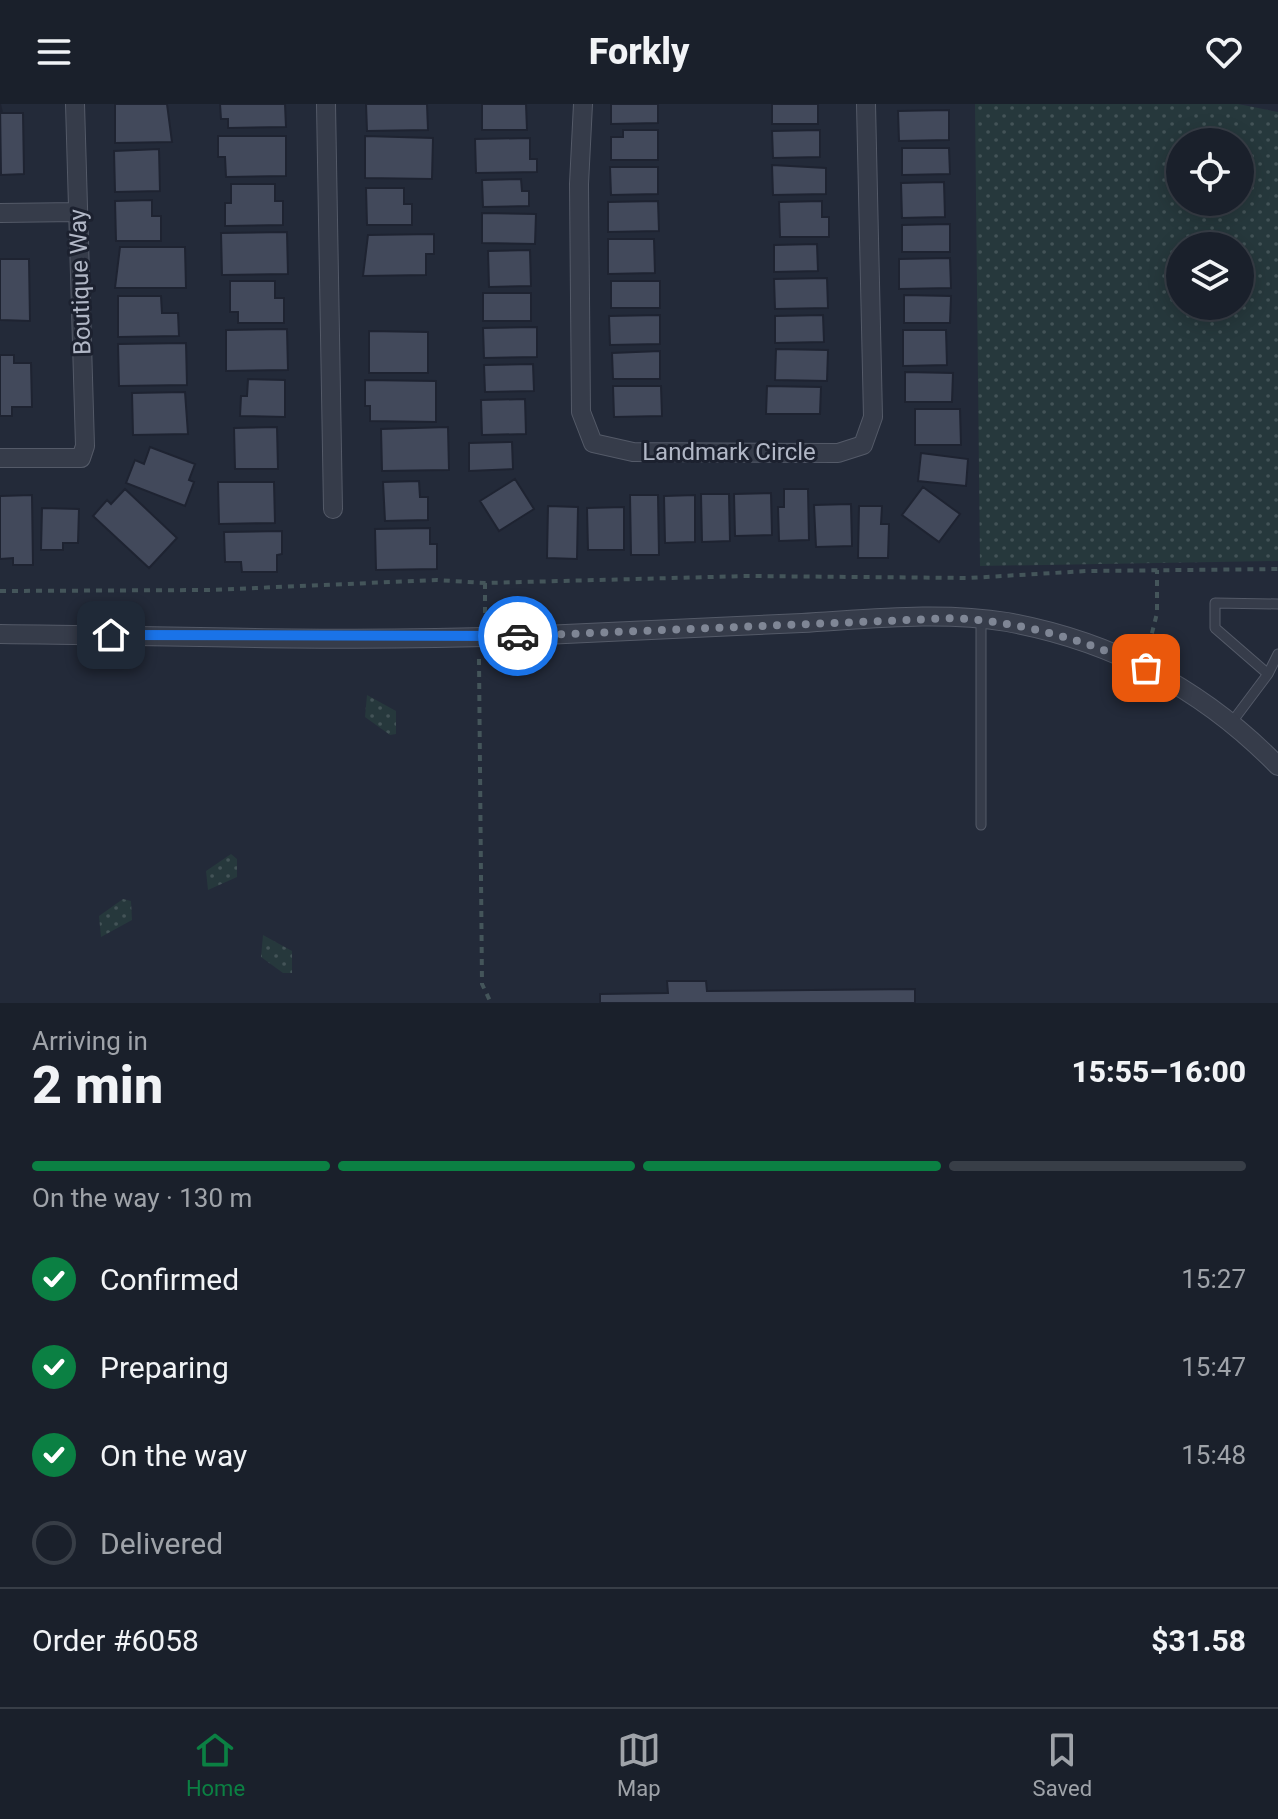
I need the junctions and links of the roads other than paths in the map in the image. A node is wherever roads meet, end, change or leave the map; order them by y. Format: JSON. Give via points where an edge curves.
{"nodes":[{"id":1,"x":75,"y":104,"type":"edge"},
{"id":2,"x":326,"y":104,"type":"edge"},
{"id":3,"x":583,"y":104,"type":"edge"},
{"id":4,"x":866,"y":104,"type":"edge"},
{"id":5,"x":77,"y":212,"type":"junction"},
{"id":6,"x":0,"y":213,"type":"edge"},
{"id":7,"x":0,"y":458,"type":"edge"},
{"id":8,"x":333,"y":509,"type":"dead end"},
{"id":9,"x":1278,"y":604,"type":"edge"},
{"id":10,"x":981,"y":620,"type":"junction"},
{"id":11,"x":0,"y":634,"type":"edge"},
{"id":12,"x":1278,"y":654,"type":"edge"},
{"id":13,"x":1268,"y":674,"type":"junction"},
{"id":14,"x":1232,"y":722,"type":"junction"},
{"id":15,"x":1271,"y":750,"type":"edge"},
{"id":16,"x":1278,"y":766,"type":"edge"},
{"id":17,"x":981,"y":825,"type":"dead end"}],
"edges":[{"from":1,"to":5,"type":"street","name":"Boutique Way"},
{"from":2,"to":8,"type":"street"},
{"from":3,"to":4,"type":"street","name":"Landmark Circle","via":[[581,412],[593,443],[633,452],[838,453],[863,445],[873,417]]},
{"from":5,"to":6,"type":"street"},
{"from":5,"to":7,"type":"street","name":"Boutique Way","via":[[85,446],[81,458]]},
{"from":9,"to":13,"type":"lane","via":[[1215,603],[1215,628]]},
{"from":10,"to":11,"type":"street","via":[[930,617],[489,636]]},
{"from":10,"to":14,"type":"street","via":[[1035,628],[1117,654],[1193,693]]},
{"from":10,"to":17,"type":"lane"},
{"from":12,"to":13,"type":"lane"},
{"from":13,"to":14,"type":"lane"},
{"from":14,"to":15,"type":"street"},
{"from":15,"to":16,"type":"street"}]}
